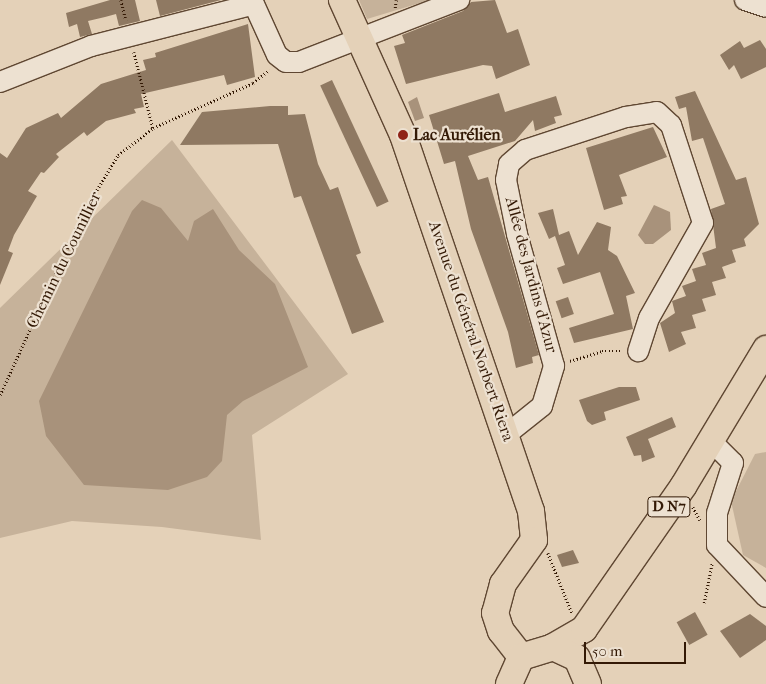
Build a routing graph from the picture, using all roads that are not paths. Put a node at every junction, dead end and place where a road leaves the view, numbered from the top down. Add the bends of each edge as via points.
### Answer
1 (342, 0) edge
2 (459, 0) edge
3 (745, 0) edge
4 (253, 2) edge
5 (766, 7) edge
6 (359, 37) junction
7 (0, 82) edge
8 (766, 349) edge
9 (638, 351) road end
10 (507, 434) junction
11 (711, 441) junction
12 (623, 570) junction
13 (766, 597) edge
14 (553, 646) junction
15 (521, 657) junction
16 (586, 676) edge
17 (509, 684) edge

1 - 6 main road, Avenue du Général Norbert Riera
2 - 6 street
3 - 5 street
4 - 6 street via 277,55 286,62 299,62
4 - 7 street via 38,64
6 - 10 main road, Avenue du Général Norbert Riera via 403,135
8 - 11 main road, D N7
9 - 10 street, Allée des Jardins d'Azur via 648,318 702,223 671,125 657,112 626,117 525,150 509,164 506,180 517,234 554,366 542,406
10 - 15 main road, Avenue du Général Norbert Riera via 531,511 534,540 496,600 500,631
11 - 12 main road, D N7
11 - 13 street via 733,463 704,518 717,545
12 - 14 main road, D N7 via 584,629
12 - 16 main road, D N7
14 - 15 main road
14 - 16 main road via 571,654
15 - 17 main road

